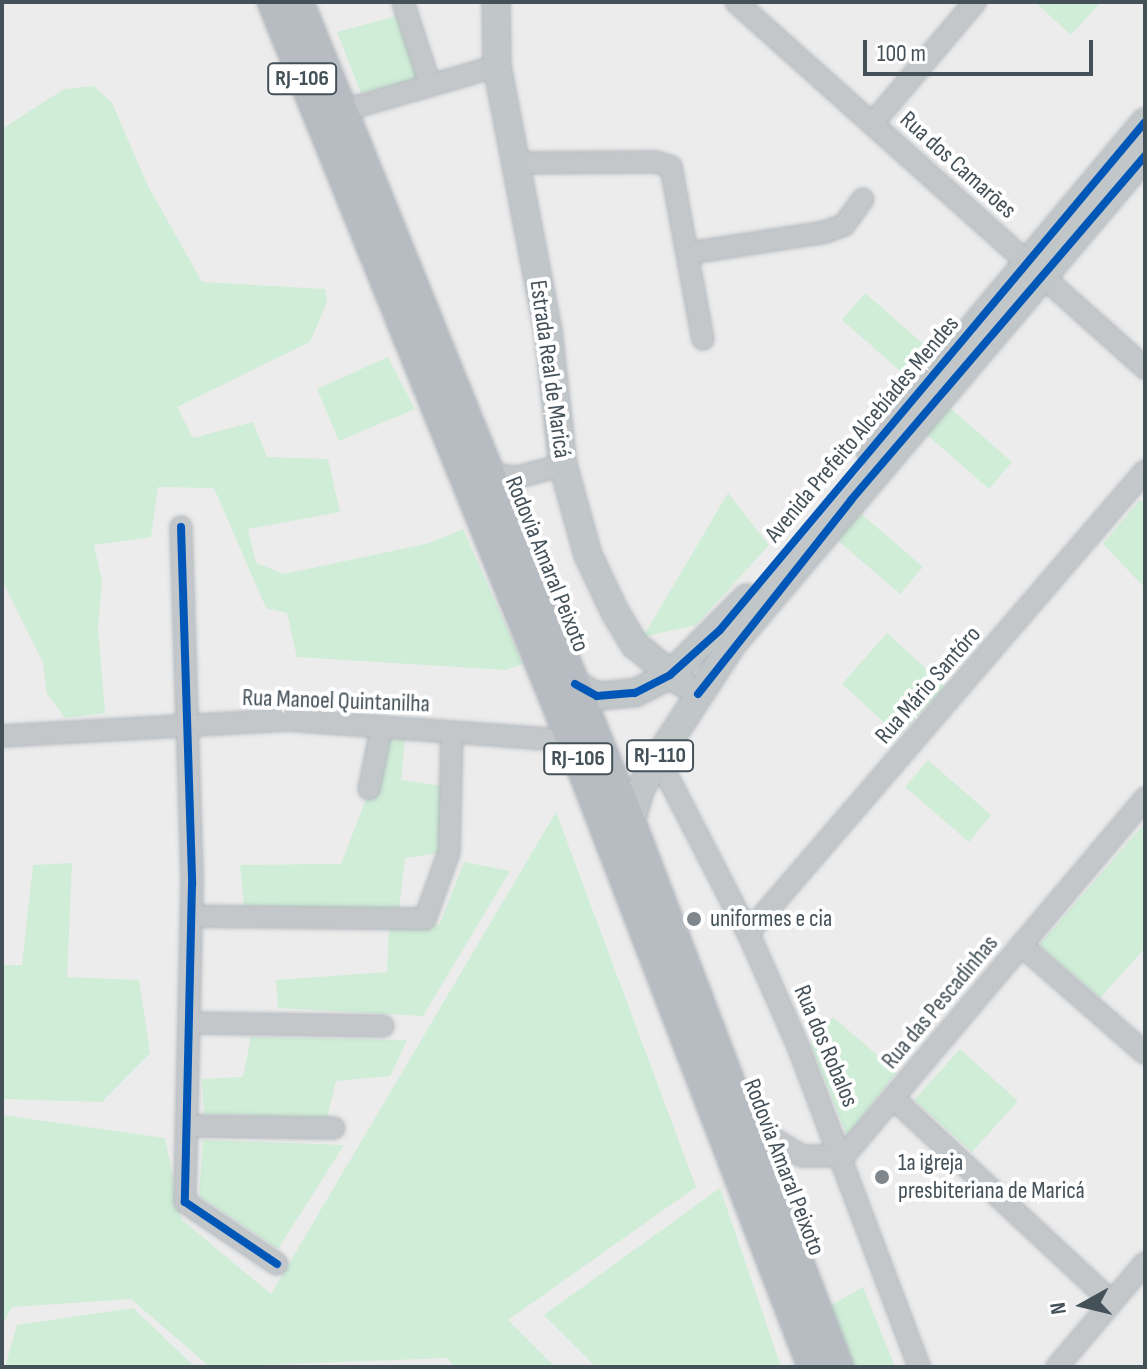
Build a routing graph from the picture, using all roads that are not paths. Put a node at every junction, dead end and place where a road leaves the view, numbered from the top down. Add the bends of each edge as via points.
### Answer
1 (272, 2) edge
2 (299, 2) edge
3 (403, 2) edge
4 (496, 2) edge
5 (736, 2) edge
6 (975, 2) edge
7 (497, 66) junction
8 (430, 85) junction
9 (342, 111) junction
10 (1145, 122) edge
11 (872, 124) junction
12 (1145, 156) edge
13 (518, 163) junction
14 (863, 199) dead end
15 (690, 253) junction
16 (1036, 269) junction
17 (703, 339) dead end
18 (1145, 368) edge
19 (563, 465) junction
20 (1145, 471) edge
21 (493, 485) junction
22 (181, 527) dead end
23 (752, 606) junction
24 (670, 675) junction
25 (575, 684) junction
26 (698, 694) junction
27 (191, 725) junction
28 (382, 726) junction
29 (452, 732) junction
30 (2, 736) edge
31 (571, 741) junction
32 (658, 758) junction
33 (369, 789) dead end
34 (1145, 798) edge
35 (631, 822) junction
36 (192, 916) junction
37 (748, 933) junction
38 (1021, 945) junction
39 (190, 1023) junction
40 (383, 1026) dead end
41 (1145, 1053) edge
42 (893, 1098) junction
43 (745, 1122) junction
44 (187, 1126) junction
45 (334, 1128) dead end
46 (844, 1156) junction
47 (1145, 1263) edge
48 (277, 1264) dead end
49 (1112, 1302) junction
50 (812, 1367) edge
51 (839, 1367) edge
52 (919, 1367) edge
53 (1057, 1367) edge

1 - 31 highway, Rodovia Amaral Peixoto / RJ-106
2 - 9 highway, Rodovia Amaral Peixoto / RJ-106
3 - 8 street
4 - 7 main road, Estrada Real de Maricá
5 - 11 street, Rua dos Camarões
6 - 11 street
7 - 8 street
7 - 13 main road, Estrada Real de Maricá
8 - 9 street
9 - 21 highway, Rodovia Amaral Peixoto / RJ-106
10 - 16 main road, Avenida Prefeito Alcebíades Mendes / RJ-110
11 - 16 street, Rua dos Camarões
12 - 16 main road, Avenida Prefeito Alcebíades Mendes / RJ-110
13 - 15 street via 665,164 677,180
13 - 19 main road, Estrada Real de Maricá via 548,330
14 - 15 street via 844,225 825,232
15 - 17 street
16 - 18 street, Rua dos Camarões
16 - 23 main road, Avenida Prefeito Alcebíades Mendes / RJ-110
19 - 21 street
19 - 24 main road, Estrada Real de Maricá via 588,555 615,612 635,645
20 - 37 street, Rua Mário Santóro
21 - 25 highway, Rodovia Amaral Peixoto / RJ-106
22 - 27 street
23 - 24 main road, Avenida Prefeito Alcebíades Mendes / RJ-110
23 - 26 main road, Avenida Prefeito Alcebíades Mendes / RJ-110
24 - 25 main road, Avenida Prefeito Alcebíades Mendes / RJ-110 via 620,697 597,696
24 - 26 main road, Estrada Real de Maricá
25 - 35 highway, Rodovia Amaral Peixoto / RJ-106
26 - 32 main road, Avenida Prefeito Alcebíades Mendes / RJ-110
27 - 28 street, Rua Manoel Quintanilha via 288,720
27 - 30 street, Rua Manoel Quintanilha
27 - 36 street
28 - 29 street, Rua Manoel Quintanilha
28 - 33 street
29 - 31 street, Rua Manoel Quintanilha
29 - 36 street via 449,852 425,919
31 - 50 highway, Rodovia Amaral Peixoto / RJ-106
32 - 35 main road, Avenida Prefeito Alcebíades Mendes / RJ-110 via 641,788
32 - 37 street, Rua dos Robalos
34 - 38 street, Rua das Pescadinhas
35 - 43 highway, Rodovia Amaral Peixoto / RJ-106
36 - 39 street
37 - 46 street, Rua dos Robalos
38 - 41 street
38 - 42 street, Rua das Pescadinhas
39 - 40 street
39 - 44 street
42 - 46 street, Rua das Pescadinhas
42 - 49 street
43 - 46 street via 802,1156
43 - 51 highway, Rodovia Amaral Peixoto / RJ-106
44 - 45 street
44 - 48 street via 185,1202
46 - 52 street, Rua dos Robalos
47 - 49 street
49 - 53 street

